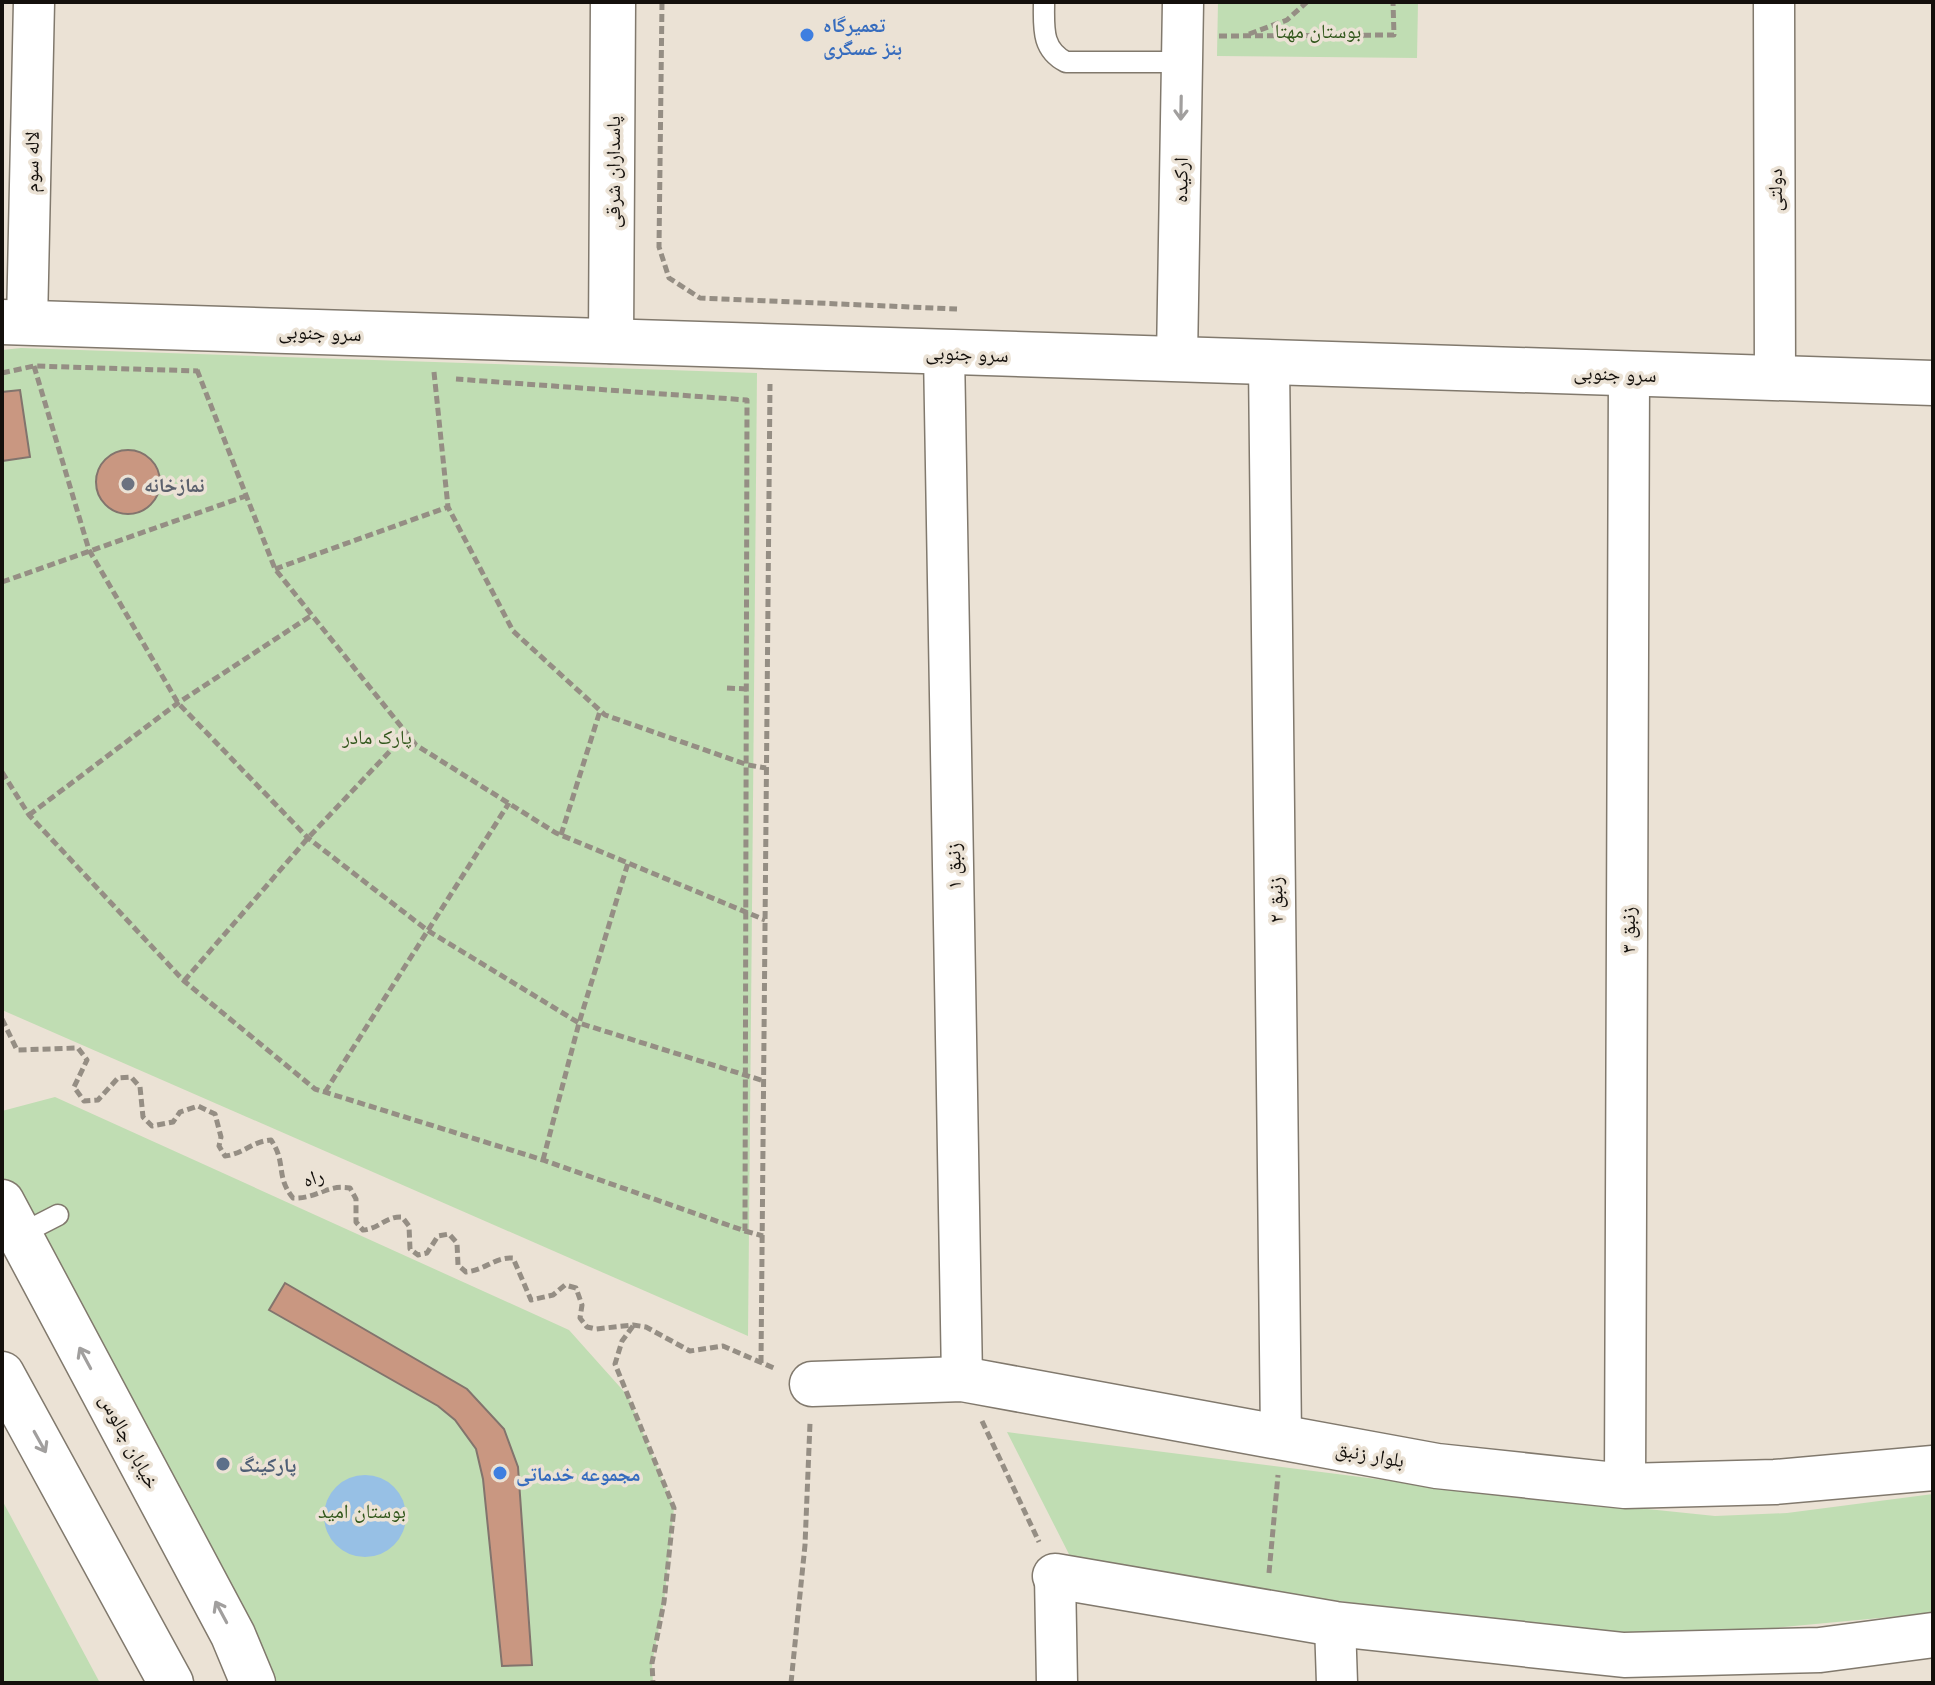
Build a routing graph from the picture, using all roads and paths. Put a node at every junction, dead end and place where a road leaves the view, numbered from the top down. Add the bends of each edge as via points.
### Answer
1 (34, 2) edge
2 (613, 2) edge
3 (1044, 2) edge
4 (1307, 2) edge
5 (1393, 2) edge
6 (1774, 2) edge
7 (1182, 33) edge
8 (1243, 36) junction
9 (14, 322) edge
10 (188, 328) junction
11 (611, 341) junction
12 (770, 346) junction
13 (944, 352) junction
14 (434, 356) junction
15 (1177, 359) junction
16 (1269, 362) junction
17 (34, 366) junction
18 (197, 371) junction
19 (213, 371) dead end
20 (2, 373) edge
21 (1629, 374) junction
22 (1775, 378) junction
23 (1933, 383) edge
24 (247, 496) junction
25 (448, 507) junction
26 (89, 550) junction
27 (275, 569) junction
28 (2, 582) edge
29 (312, 615) junction
30 (727, 688) dead end
31 (748, 689) junction
32 (178, 703) junction
33 (600, 711) junction
34 (407, 733) junction
35 (748, 765) junction
36 (766, 768) junction
37 (2, 772) edge
38 (509, 803) junction
39 (29, 815) junction
40 (561, 835) junction
41 (308, 838) junction
42 (628, 863) junction
43 (747, 914) junction
44 (765, 920) junction
45 (427, 930) junction
46 (184, 981) junction
47 (2, 1019) edge
48 (579, 1023) junction
49 (746, 1074) junction
50 (764, 1081) junction
51 (325, 1092) junction
52 (543, 1160) junction
53 (58, 1215) dead end
54 (11, 1218) edge
55 (745, 1231) junction
56 (763, 1236) junction
57 (633, 1325) junction
58 (2, 1374) edge
59 (962, 1379) junction
60 (812, 1384) joint
61 (1281, 1438) junction
62 (1933, 1468) edge
63 (1625, 1486) junction
64 (1055, 1576) junction
65 (1266, 1612) junction
66 (1335, 1624) junction
67 (1933, 1635) edge
68 (1625, 1669) edge
69 (171, 1683) edge
70 (253, 1683) edge
71 (653, 1683) edge
72 (791, 1683) edge
73 (1057, 1683) edge
74 (1337, 1683) edge

1 - 9 street, لاله سوم
2 - 11 main road, پاسداران شرقی
3 - 7 lane via 1044,35 1055,56 1066,62
4 - 8 path via 1287,20
5 - 8 path via 1394,35
6 - 22 street, دولتی
7 - 8 path
7 -> 15 street, ارکیده
9 - 10 main road, سرو جنوبی
9 - 17 path
10 - 14 main road, سرو جنوبی
10 - 18 path
11 - 12 main road, سرو جنوبی
11 - 14 main road, سرو جنوبی
12 - 13 main road, سرو جنوبی
12 - 36 path
13 - 15 main road, سرو جنوبی
13 - 59 street, زنبق ۱
14 - 25 path
14 - 31 path via 747,400
15 - 16 main road, سرو جنوبی
16 - 21 main road, سرو جنوبی
16 - 61 street, زنبق ۲
17 - 18 path
17 - 20 path
17 - 26 path
18 - 19 path
18 - 24 path
21 - 22 main road, سرو جنوبی
21 - 63 street, زنبق ۳
22 - 23 main road, سرو جنوبی
24 - 26 path
24 - 27 path
25 - 27 path
25 - 33 path via 513,631
26 - 28 path
26 - 32 path
27 - 29 path
29 - 32 path
29 - 34 path
30 - 31 path
31 - 35 path
32 - 39 path
32 - 41 path
33 - 35 path
33 - 40 path
34 - 38 path via 416,745
34 - 41 path
35 - 36 path
35 - 43 path
36 - 44 path
37 - 39 path
38 - 40 path
38 - 45 path
39 - 46 path
40 - 42 path
41 - 45 path
41 - 46 path
42 - 43 path
42 - 48 path
43 - 44 path
43 - 49 path
44 - 50 path
45 - 48 path
45 - 51 path
46 - 51 path
47 - 57 path, راه via 17,1050 78,1048 87,1060 74,1087 84,1101 98,1100 118,1078 131,1077 140,1087 143,1117 152,1126 173,1122 180,1112 198,1106 215,1114 225,1156 271,1140 281,1154 281,1184 293,1198 307,1199 336,1186 350,1188 356,1222 363,1230 402,1217 409,1226 410,1249 418,1255 427,1253 438,1236 449,1234 457,1243 458,1265 466,1272 500,1257 513,1258 531,1300 553,1295 565,1285 576,1288 580,1318 587,1327
48 - 49 path
48 - 52 path
49 - 50 path
49 - 55 path
50 - 56 path
51 - 52 path
52 - 55 path
53 - 54 lane
70 -> 54 main road, خیابان چالوس via 233,1635
55 - 56 path
56 - 57 path, راه via 761,1363 723,1346 690,1351
57 - 71 path via 615,1364 674,1508
58 -> 69 main road
59 - 60 main road, بلوار زنبق
59 - 61 main road, بلوار زنبق
59 - 64 path
60 - 72 path via 805,1545
61 - 63 main road, بلوار زنبق via 1437,1466
61 - 65 path
62 - 63 main road, بلوار زنبق via 1775,1482
64 - 65 main road
64 - 73 street
65 - 66 main road
66 - 68 main road
66 - 74 street
67 - 68 main road

